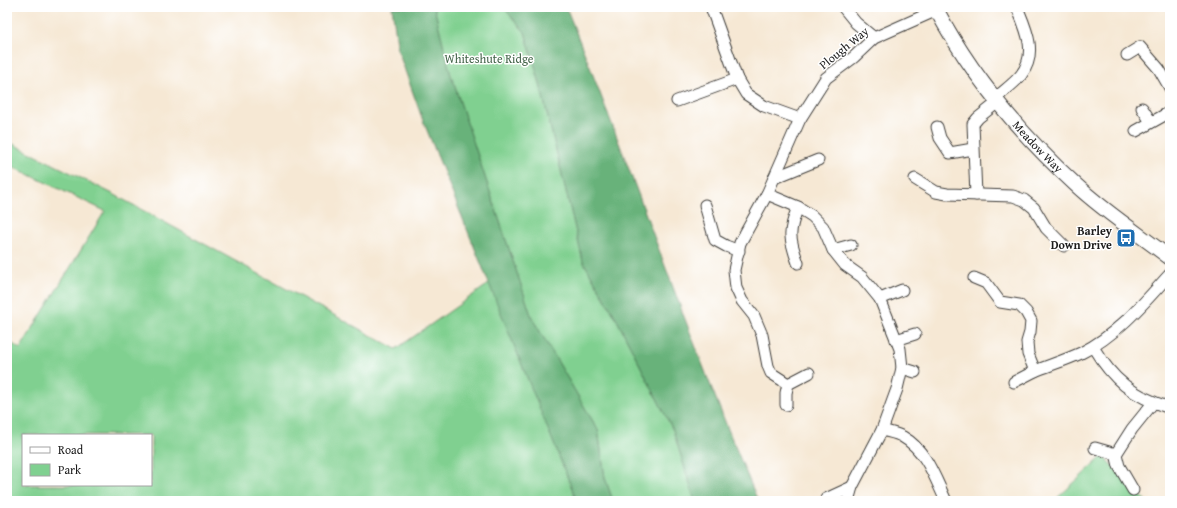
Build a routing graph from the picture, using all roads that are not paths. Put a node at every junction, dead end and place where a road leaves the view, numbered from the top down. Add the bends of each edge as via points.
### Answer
1 (711, 7) edge
2 (843, 7) edge
3 (1017, 7) edge
4 (936, 8) edge
5 (874, 38) junction
6 (1127, 55) dead end
7 (737, 79) junction
8 (1170, 88) edge
9 (996, 100) junction
10 (677, 101) dead end
11 (1142, 108) dead end
12 (1170, 112) edge
13 (800, 118) junction
14 (1151, 122) junction
15 (937, 127) dead end
16 (1136, 131) dead end
17 (973, 149) junction
18 (818, 160) dead end
19 (774, 178) junction
20 (915, 179) dead end
21 (767, 194) junction
22 (976, 195) junction
23 (705, 205) dead end
24 (798, 207) junction
25 (851, 245) dead end
26 (1064, 246) dead end
27 (833, 250) junction
28 (738, 251) junction
29 (1170, 258) edge
30 (798, 263) dead end
31 (1170, 274) edge
32 (974, 278) dead end
33 (902, 290) dead end
34 (880, 299) junction
35 (915, 334) dead end
36 (896, 340) junction
37 (1093, 347) junction
38 (902, 368) junction
39 (1035, 371) junction
40 (915, 372) dead end
41 (809, 373) dead end
42 (1014, 382) dead end
43 (788, 384) junction
44 (1153, 403) junction
45 (786, 405) dead end
46 (1170, 408) edge
47 (882, 430) junction
48 (1095, 448) dead end
49 (1116, 454) junction
50 (852, 487) junction
51 (1133, 490) dead end
52 (826, 499) dead end
53 (848, 501) edge
54 (946, 501) edge

1 - 7 street
2 - 5 street via 856,23
3 - 9 street via 1030,42 1029,57 1021,75
4 - 5 street, Plough Way
4 - 9 street, Meadow Way via 967,61
5 - 13 street, Plough Way via 826,78
6 - 8 street via 1140,47 1159,69
7 - 10 street
7 - 13 street via 746,94 764,106
9 - 17 street via 973,124
9 - 29 street, Meadow Way via 1024,134 1077,186
11 - 14 street
12 - 14 street
13 - 19 street, Plough Way
14 - 16 street
15 - 17 street via 940,138 950,153
17 - 22 street
18 - 19 street
19 - 21 street, Plough Way
20 - 22 street via 936,192
21 - 24 street
21 - 28 street, Plough Way
22 - 26 street via 1013,196 1024,200 1034,208 1046,228
23 - 28 street via 715,240
24 - 27 street via 823,227
24 - 30 street via 791,226 791,242
25 - 27 street
27 - 34 street via 845,265 872,287
28 - 43 street, Plough Way via 734,270 736,288 754,316 762,335 771,373
31 - 37 street via 1141,306
32 - 39 street via 986,283 1000,302 1019,305 1026,312 1031,321 1027,342 1028,354
33 - 34 street
34 - 36 street
35 - 36 street
36 - 38 street via 900,349
37 - 39 street
37 - 44 street via 1102,362 1122,384
38 - 40 street
38 - 47 street
39 - 42 street
41 - 43 street
43 - 45 street
44 - 46 street
44 - 49 street via 1132,428
47 - 50 street
47 - 54 street via 902,436 917,449 931,466
48 - 49 street
49 - 51 street via 1119,466
50 - 52 street
50 - 53 street

